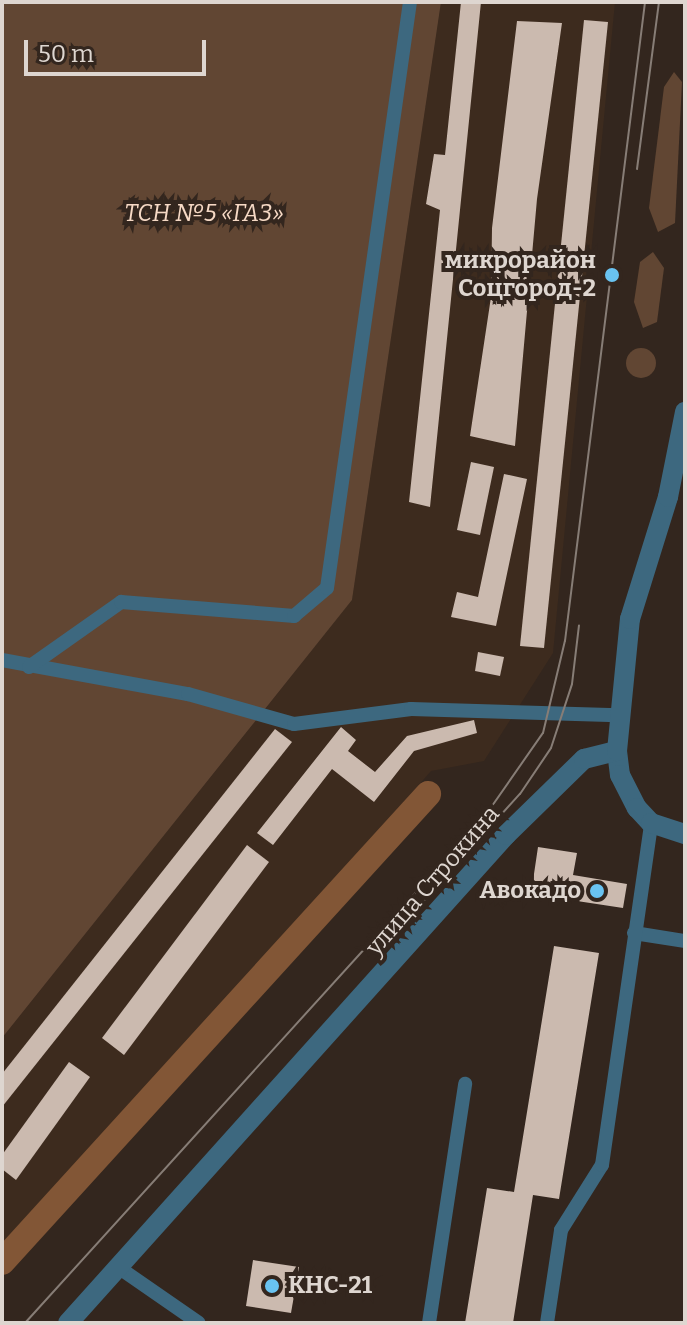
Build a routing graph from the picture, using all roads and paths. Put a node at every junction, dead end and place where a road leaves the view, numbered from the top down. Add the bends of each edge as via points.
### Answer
1 (410, 2) edge
2 (685, 412) edge
3 (2, 660) edge
4 (29, 667) junction
5 (618, 715) junction
6 (617, 751) junction
7 (651, 823) junction
8 (685, 834) edge
9 (634, 933) junction
10 (685, 941) edge
11 (465, 1084) dead end
12 (118, 1267) junction
13 (68, 1323) edge
14 (199, 1323) edge
15 (429, 1323) edge
16 (547, 1323) edge

1 - 4 lane via 327,588 294,616 121,602
2 - 5 street via 668,497 630,619
3 - 4 lane
4 - 5 lane via 188,694 294,724 411,709
5 - 6 street
6 - 7 street via 628,796
6 - 12 street, улица Строкина via 584,759 553,787
7 - 8 street
7 - 9 lane
9 - 10 lane
9 - 16 lane via 602,1165 561,1230
11 - 15 lane
12 - 13 street, улица Строкина
12 - 14 lane

